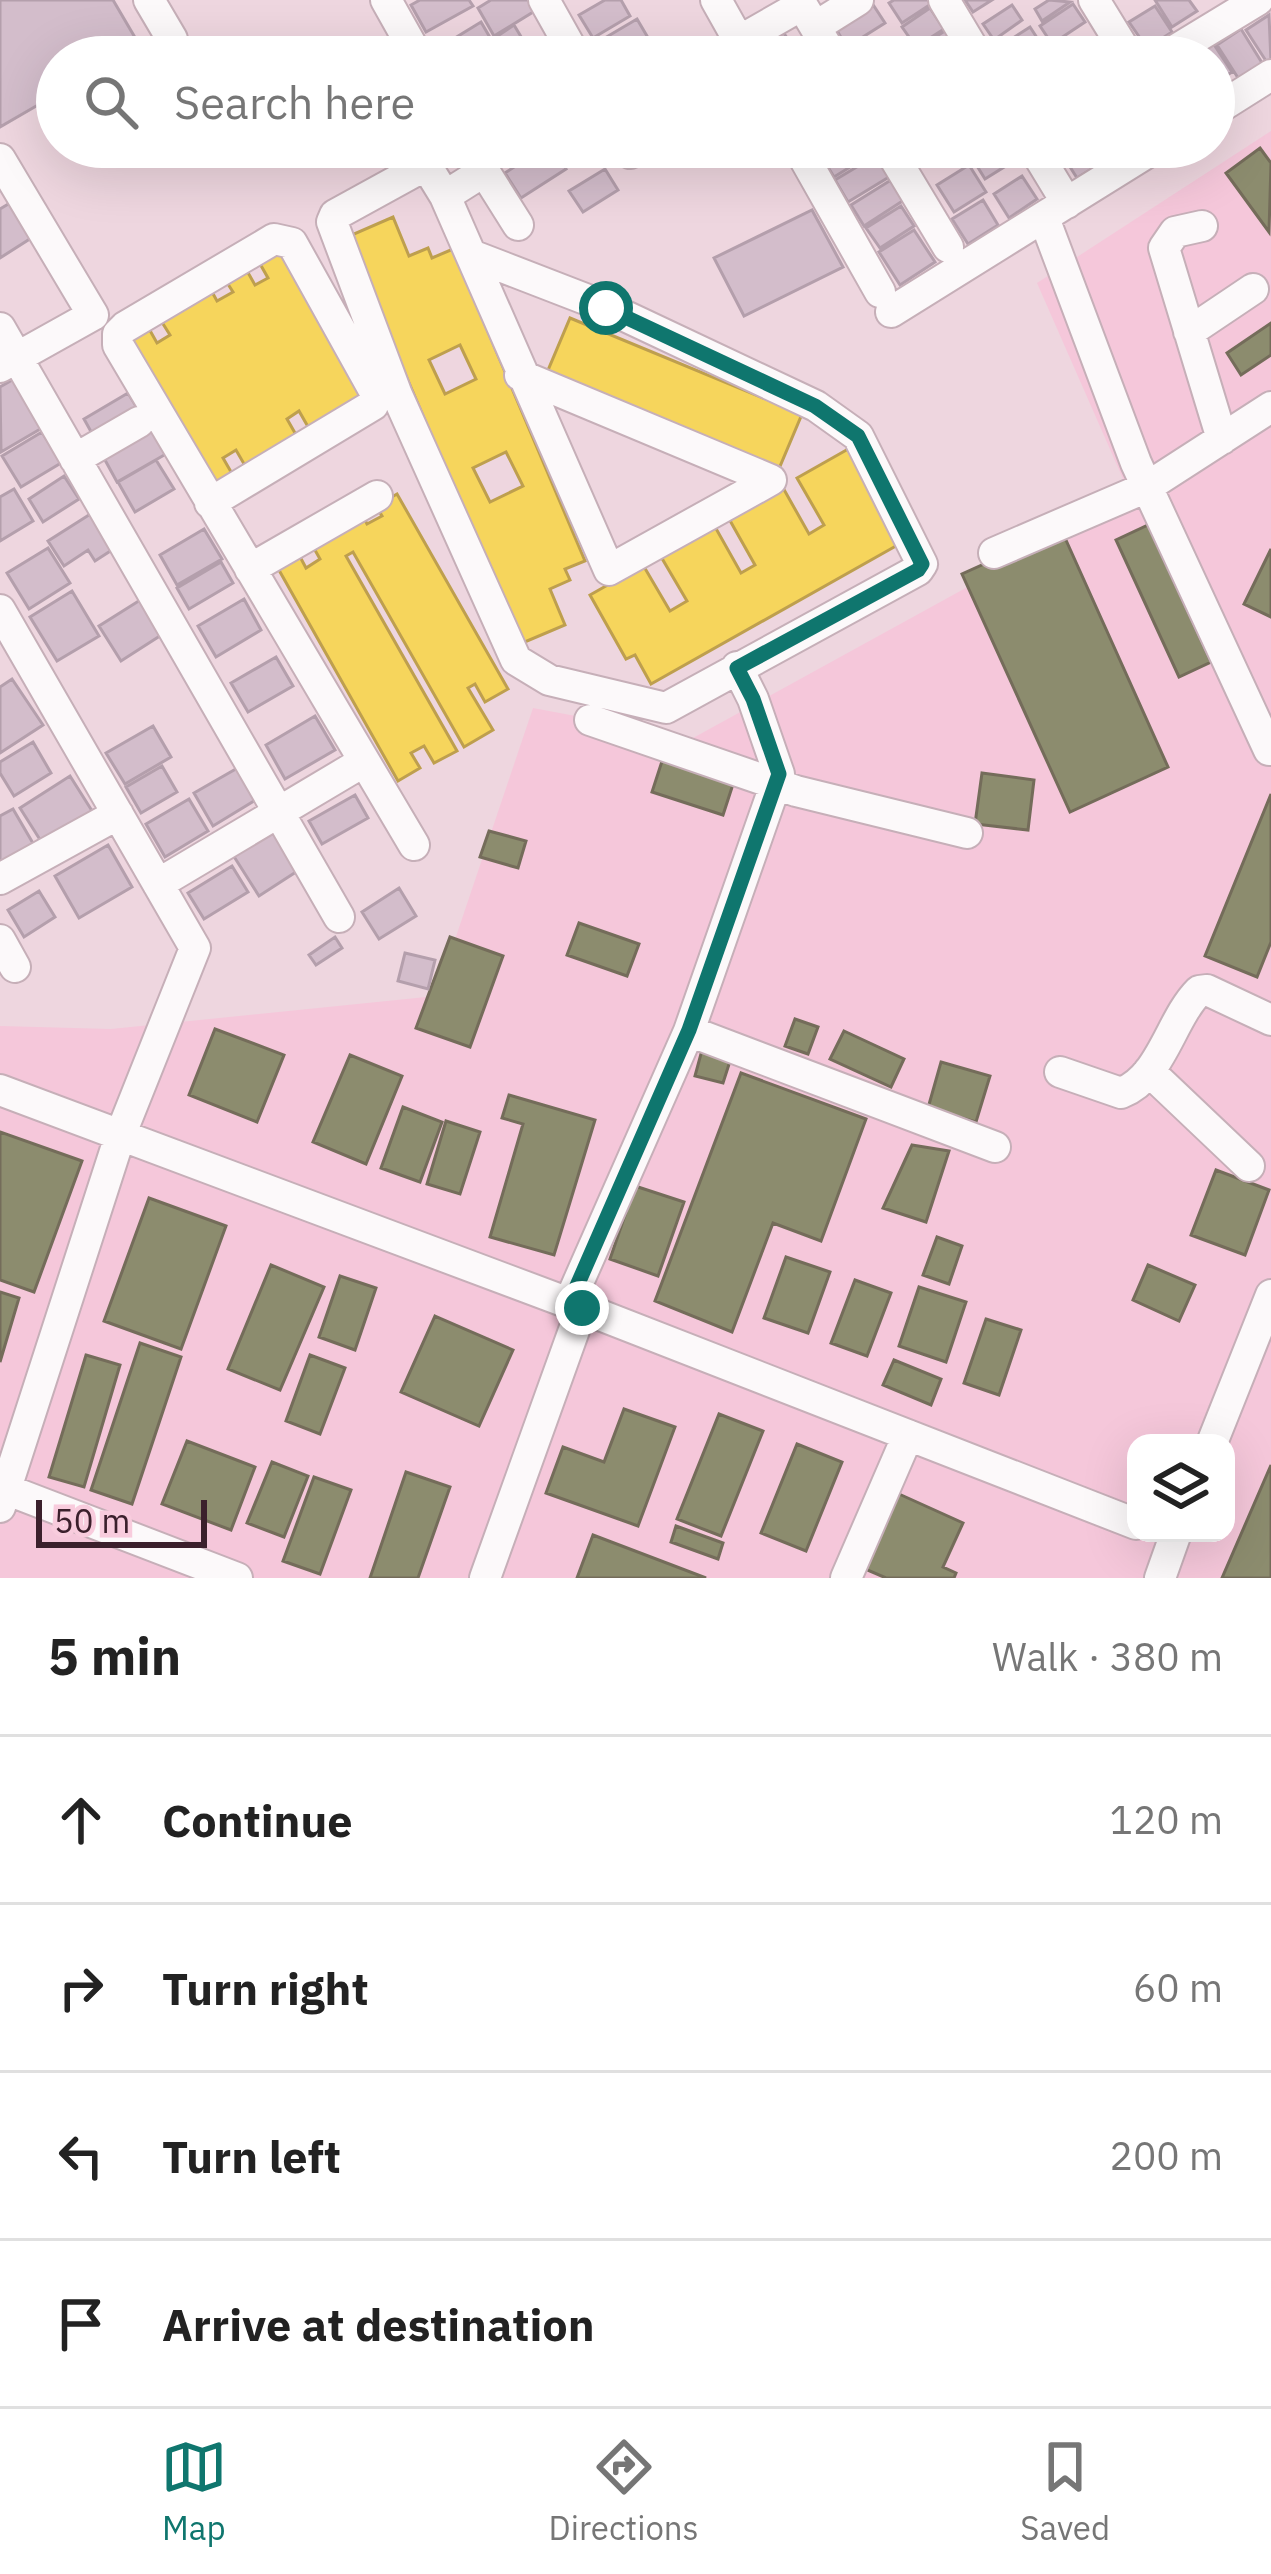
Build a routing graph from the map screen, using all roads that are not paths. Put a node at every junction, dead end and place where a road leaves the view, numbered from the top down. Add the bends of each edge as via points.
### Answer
1 (149, 0) edge
2 (386, 0) edge
3 (544, 0) edge
4 (716, 0) edge
5 (858, 0) edge
6 (944, 0) edge
7 (1094, 0) edge
8 (1250, 2) edge
9 (805, 10) edge
10 (170, 36) edge
11 (406, 36) edge
12 (565, 36) edge
13 (736, 36) edge
14 (764, 36) edge
15 (820, 36) edge
16 (966, 36) edge
17 (1116, 36) edge
18 (1197, 36) edge
19 (1271, 75) edge
20 (1235, 98) edge
21 (0, 159) edge
22 (422, 168) edge
23 (427, 168) edge
24 (469, 168) edge
25 (481, 168) edge
26 (810, 168) edge
27 (901, 168) edge
28 (1040, 168) edge
29 (1122, 168) edge
30 (445, 196) junction
31 (1055, 210) junction
32 (518, 225) dead end
33 (1202, 226) dead end
34 (948, 247) dead end
35 (474, 256) junction
36 (1253, 289) dead end
37 (0, 328) edge
38 (1189, 332) junction
39 (9, 363) edge
40 (520, 375) junction
41 (1271, 407) edge
42 (139, 422) dead end
43 (1222, 439) junction
44 (75, 459) junction
45 (1150, 493) junction
46 (377, 496) dead end
47 (210, 502) junction
48 (994, 553) dead end
49 (250, 569) junction
50 (0, 610) edge
51 (737, 668) junction
52 (590, 720) dead end
53 (1268, 750) edge
54 (363, 762) junction
55 (776, 783) junction
56 (279, 813) junction
57 (118, 814) junction
58 (967, 833) dead end
59 (414, 844) dead end
60 (0, 880) edge
61 (158, 884) junction
62 (339, 917) dead end
63 (1271, 1020) edge
64 (689, 1030) junction
65 (1149, 1071) junction
66 (1060, 1072) dead end
67 (0, 1090) edge
68 (120, 1136) junction
69 (995, 1147) dead end
70 (1249, 1166) dead end
71 (1271, 1294) edge
72 (576, 1306) junction
73 (1216, 1434) edge
74 (908, 1435) junction
75 (2, 1494) edge
76 (1127, 1520) edge
77 (1168, 1542) edge
78 (237, 1578) edge
79 (485, 1578) edge
80 (846, 1578) edge
81 (1160, 1578) edge

1 - 10 street
2 - 11 street
3 - 12 street
4 - 13 street
5 - 9 street
6 - 16 street
7 - 17 street
8 - 18 street
9 - 14 street
9 - 15 street
19 - 20 street
21 - 39 street via 93,315
22 - 51 street via 332,222 507,647 549,680 667,708
23 - 30 street
24 - 30 street
25 - 32 street
26 - 31 street via 885,302
27 - 34 street
28 - 31 street
29 - 31 street
30 - 35 street
31 - 45 street
33 - 38 street via 1175,232 1164,248
35 - 40 street
35 - 51 street via 606,308 815,406 858,436 922,564
36 - 38 street
37 - 39 street
38 - 43 street
39 - 44 street
40 - 40 street via 609,570 771,479 645,427
41 - 43 street
42 - 44 street
43 - 45 street
44 - 56 street
45 - 48 street
45 - 53 street
46 - 49 street
47 - 47 street via 373,405 376,394 282,238 118,334
47 - 49 street
49 - 54 street
50 - 57 street
51 - 55 street
52 - 55 street
54 - 56 street
54 - 59 street
55 - 58 street
55 - 64 street
56 - 61 street
56 - 62 street
57 - 60 street
57 - 61 street
61 - 68 street via 195,948
63 - 65 street via 1199,992
64 - 69 street
64 - 72 street
65 - 66 street via 1121,1093
65 - 70 street
67 - 68 street
68 - 72 street
68 - 75 street
71 - 73 street
72 - 74 street
72 - 79 street
74 - 76 street
74 - 80 street
75 - 78 street
77 - 81 street

